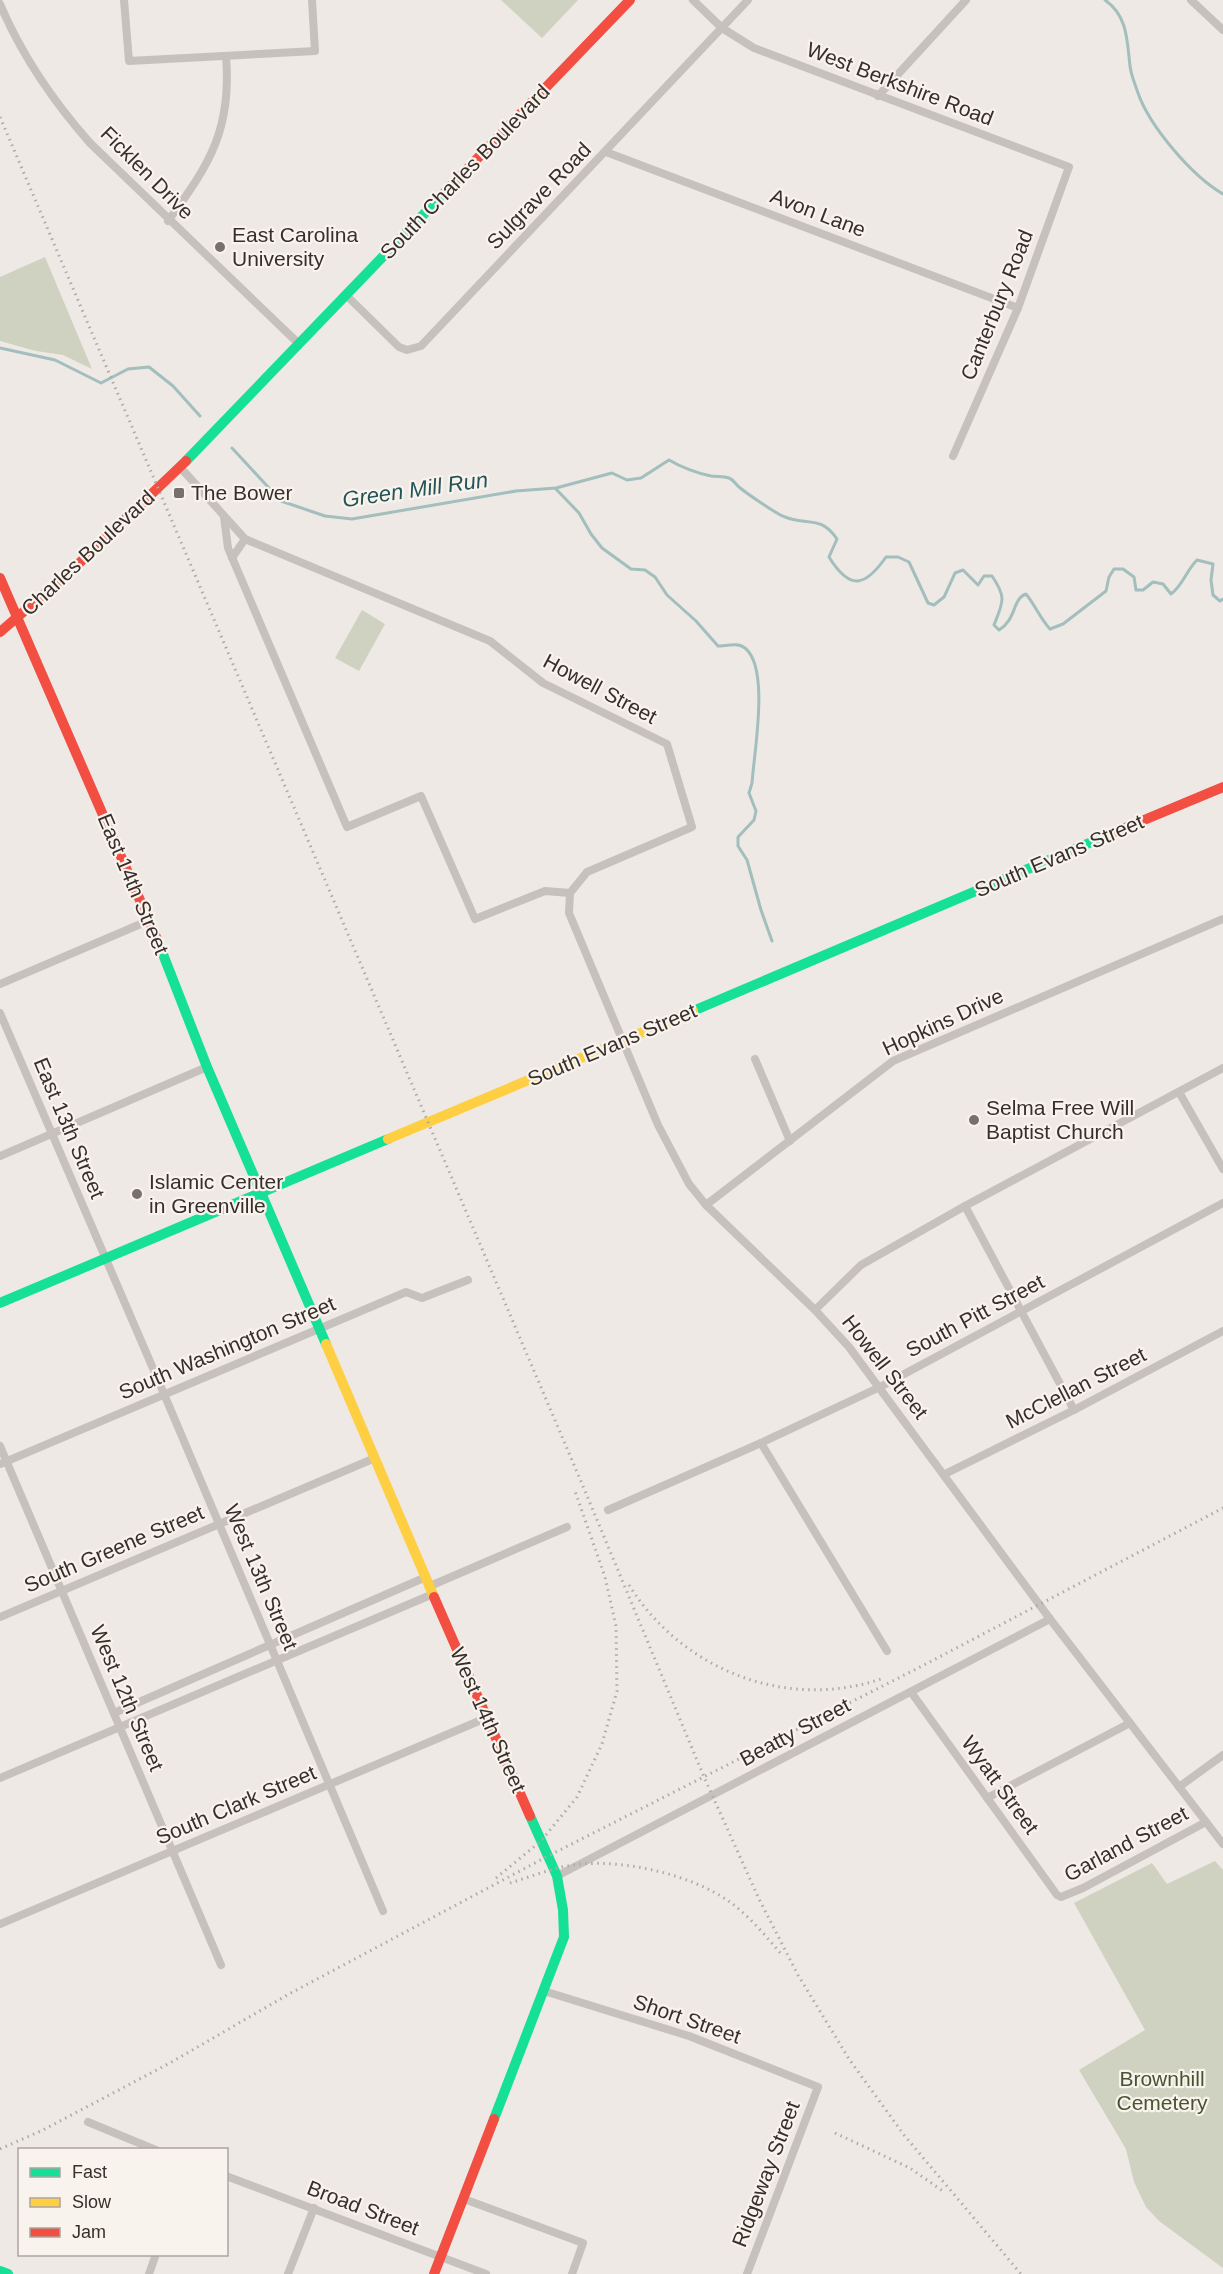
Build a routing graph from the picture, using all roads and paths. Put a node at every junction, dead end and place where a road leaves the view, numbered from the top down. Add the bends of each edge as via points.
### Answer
1 (124, 0) edge
2 (312, 0) edge
3 (630, 0) edge
4 (693, 0) edge
5 (748, 0) edge
6 (966, 0) edge
7 (1191, 0) edge
8 (0, 4) edge
9 (722, 28) junction
10 (1223, 30) edge
11 (226, 56) junction
12 (878, 96) junction
13 (606, 152) junction
14 (1069, 167) joint
15 (168, 220) junction
16 (346, 296) junction
17 (1018, 308) junction
18 (299, 344) junction
19 (953, 456) dead end
20 (180, 467) junction
21 (224, 517) junction
22 (245, 539) junction
23 (232, 558) junction
24 (0, 578) edge
25 (17, 618) junction
26 (0, 632) edge
27 (1223, 787) edge
28 (570, 893) junction
29 (1223, 919) edge
30 (150, 920) junction
31 (0, 984) edge
32 (0, 1013) edge
33 (622, 1041) junction
34 (755, 1059) dead end
35 (207, 1067) junction
36 (1223, 1068) edge
37 (1179, 1092) junction
38 (52, 1134) junction
39 (790, 1141) junction
40 (0, 1156) edge
41 (1223, 1169) edge
42 (262, 1192) junction
43 (1223, 1203) edge
44 (706, 1205) junction
45 (965, 1206) junction
46 (105, 1258) junction
47 (468, 1280) dead end
48 (0, 1303) edge
49 (815, 1310) junction
50 (1021, 1311) junction
51 (320, 1328) junction
52 (1223, 1331) edge
53 (880, 1387) junction
54 (164, 1394) junction
55 (1074, 1410) junction
56 (761, 1443) junction
57 (0, 1446) edge
58 (375, 1458) junction
59 (3, 1462) edge
60 (945, 1474) junction
61 (608, 1510) dead end
62 (219, 1524) junction
63 (567, 1527) dead end
64 (430, 1586) junction
65 (62, 1590) junction
66 (0, 1617) edge
67 (1050, 1619) junction
68 (270, 1645) junction
69 (886, 1651) dead end
70 (277, 1660) junction
71 (912, 1692) junction
72 (114, 1713) junction
73 (486, 1718) junction
74 (1130, 1723) junction
75 (120, 1727) junction
76 (1223, 1755) edge
77 (0, 1778) edge
78 (329, 1785) junction
79 (1179, 1787) junction
80 (987, 1798) junction
81 (1206, 1822) junction
82 (1223, 1844) edge
83 (173, 1851) junction
84 (557, 1876) junction
85 (1061, 1897) joint
86 (383, 1911) dead end
87 (0, 1924) edge
88 (221, 1965) dead end
89 (544, 1991) junction
90 (818, 2087) joint
91 (88, 2122) dead end
92 (151, 2148) edge
93 (228, 2177) edge
94 (464, 2199) junction
95 (314, 2208) junction
96 (155, 2256) edge
97 (441, 2256) junction
98 (0, 2271) edge
99 (8, 2274) edge
100 (149, 2274) edge
101 (288, 2274) edge
102 (434, 2274) edge
103 (486, 2274) edge
104 (572, 2274) edge
105 (747, 2274) edge

1 - 11 street via 129,61
2 - 11 street via 315,51
3 - 16 main road, South Charles Boulevard
4 - 9 street, West Berkshire Road
5 - 9 street, Sulgrave Road
6 - 12 street
7 - 10 street
8 - 15 street, Ficklen Drive via 27,59 61,109 103,158
9 - 12 street, West Berkshire Road via 754,48
9 - 13 street, Sulgrave Road
11 - 15 street via 226,105 219,135 198,178
12 - 14 street, West Berkshire Road
13 - 16 street, Sulgrave Road via 421,346 407,350 399,347
13 - 17 street, Avon Lane
14 - 17 street, Canterbury Road
15 - 18 street, Ficklen Drive
16 - 18 main road, South Charles Boulevard
17 - 19 street, Canterbury Road
18 - 20 main road, Charles Boulevard
20 - 21 street, Howell Street
20 - 25 main road, Charles Boulevard
21 - 22 street, Howell Street
21 - 23 street
22 - 23 street
22 - 28 street, Howell Street via 490,641 543,683 667,744 692,827 586,872
23 - 28 street via 347,827 421,796 475,919 545,891
24 - 25 main road, East 14th Street
25 - 26 main road, Charles Boulevard
25 - 30 main road, East 14th Street
27 - 33 main road, South Evans Street
28 - 33 street, Howell Street via 569,913
29 - 39 street, Hopkins Drive via 893,1061
30 - 31 street
30 - 35 main road, East 14th Street
32 - 38 street, East 13th Street
33 - 42 main road, South Evans Street
33 - 44 street, Howell Street via 674,1159
34 - 39 street
35 - 38 street
35 - 42 main road, East 14th Street
36 - 37 street
37 - 41 street
37 - 45 street
38 - 40 street
38 - 46 street, East 13th Street
39 - 44 street, Hopkins Drive
42 - 46 main road, South Evans Street
42 - 51 main road, West 14th Street
43 - 50 street, South Pitt Street
44 - 49 street, Howell Street
45 - 49 street via 861,1265
45 - 50 street
46 - 48 main road, South Evans Street
46 - 54 street, West 13th Street
47 - 51 street, South Washington Street via 422,1298 406,1292
49 - 53 street, Howell Street
50 - 53 street, South Pitt Street
50 - 55 street
51 - 54 street, South Washington Street
51 - 58 main road, West 14th Street
52 - 55 street, McClellan Street
53 - 56 street, South Pitt Street
53 - 60 street, Howell Street
54 - 59 street, South Washington Street
54 - 62 street, West 13th Street
55 - 60 street, McClellan Street
56 - 61 street, South Pitt Street
56 - 69 street
57 - 59 street, West 12th Street
58 - 62 street, South Greene Street
58 - 64 main road, West 14th Street
59 - 65 street, West 12th Street
60 - 67 street, Howell Street
62 - 65 street, South Greene Street
62 - 68 street, West 13th Street
63 - 64 street
64 - 68 street
64 - 70 street
64 - 73 main road, West 14th Street
65 - 66 street, South Greene Street
65 - 72 street, West 12th Street
67 - 71 street, Beatty Street
67 - 74 street, Howell Street
68 - 70 street, West 13th Street
68 - 72 street
70 - 75 street
70 - 78 street, West 13th Street
71 - 80 street, Wyatt Street
71 - 84 street, Beatty Street
72 - 75 street, West 12th Street
73 - 78 street, South Clark Street
73 - 84 main road, West 14th Street
74 - 79 street, Howell Street
74 - 80 street
75 - 77 street
75 - 83 street, West 12th Street
76 - 79 street, Garland Street
78 - 83 street, South Clark Street
78 - 86 street, West 13th Street
79 - 81 street, Howell Street
80 - 85 street, Wyatt Street
81 - 82 street, Howell Street
81 - 85 street, Garland Street
83 - 87 street, South Clark Street
83 - 88 street, West 12th Street
84 - 89 main road, West 14th Street via 564,1937
89 - 90 street, Short Street via 689,2036
89 - 94 main road, West 14th Street
90 - 105 street, Ridgeway Street
91 - 92 street
93 - 95 street, Broad Street
94 - 97 main road, West 14th Street
94 - 104 street via 584,2243
95 - 97 street, Broad Street
95 - 101 street
96 - 100 street
97 - 102 main road, West 14th Street
97 - 103 street, Broad Street
98 - 99 main road

